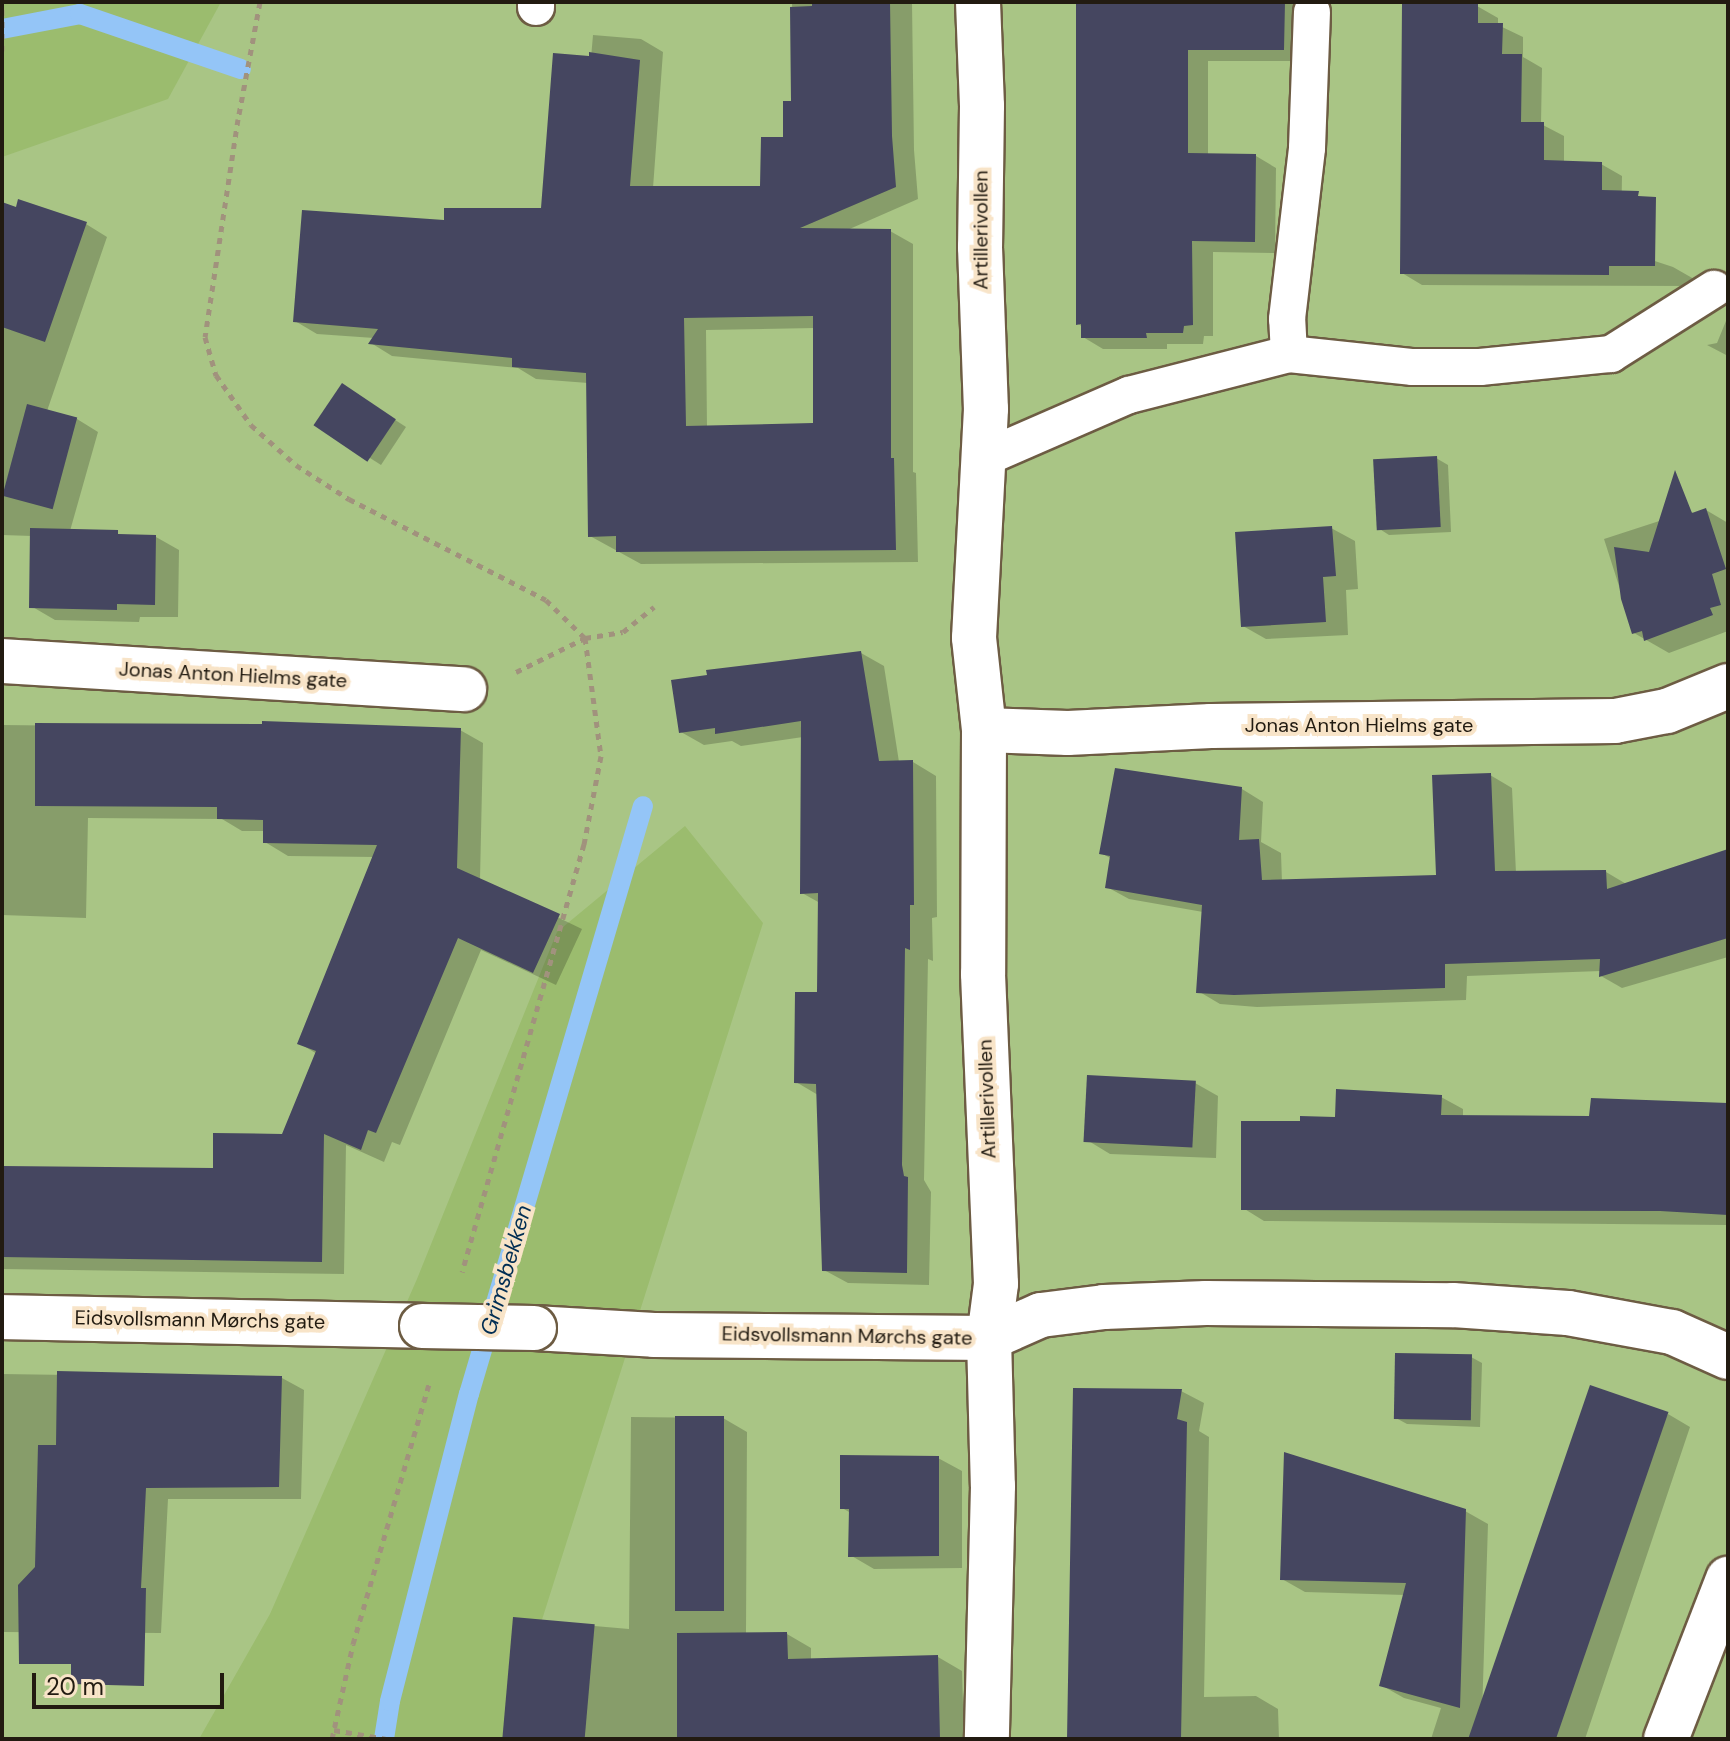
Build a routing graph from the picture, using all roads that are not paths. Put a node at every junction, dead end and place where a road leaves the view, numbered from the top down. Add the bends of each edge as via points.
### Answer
1 (978, 2) edge
2 (1312, 12) dead end
3 (1714, 289) dead end
4 (1289, 354) junction
5 (984, 458) junction
6 (2, 661) edge
7 (1728, 686) edge
8 (464, 689) road end
9 (984, 730) junction
10 (2, 1317) edge
11 (989, 1338) junction
12 (1728, 1357) edge
13 (1728, 1579) edge
14 (987, 1739) edge
15 (1666, 1739) edge

1 - 5 street, Artillerivollen
2 - 4 lane via 1307,148 1287,319
3 - 4 lane via 1611,354 1480,367 1413,367
4 - 5 lane via 1129,395
5 - 9 street, Artillerivollen via 974,638
6 - 8 street, Jonas Anton Hielms gate
7 - 9 street, Jonas Anton Hielms gate via 1667,711 1615,721 1068,733
9 - 11 street, Artillerivollen via 983,974 996,1284
10 - 11 street, Eidsvollsmann Mørchs gate, bridge via 654,1335
11 - 12 street, Eidsvollsmann Mørchs gate via 1041,1315 1104,1307 1453,1305 1568,1313 1672,1332
11 - 14 street, Artillerivollen via 993,1486
13 - 15 street

